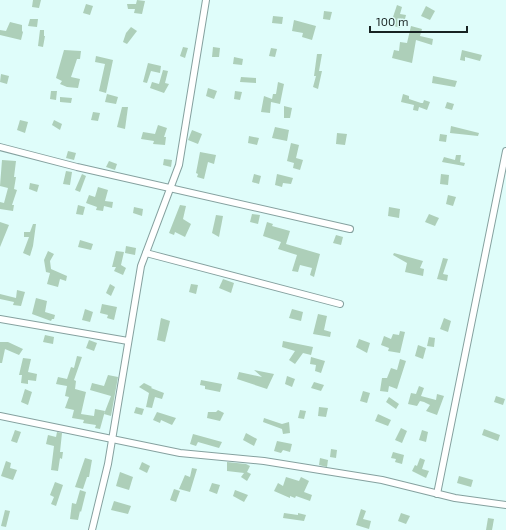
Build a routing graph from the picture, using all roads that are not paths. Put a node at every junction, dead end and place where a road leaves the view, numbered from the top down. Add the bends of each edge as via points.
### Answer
1 (206, 0) edge
2 (0, 147) edge
3 (506, 151) edge
4 (171, 187) junction
5 (350, 229) dead end
6 (146, 253) junction
7 (340, 304) dead end
8 (0, 319) edge
9 (128, 341) junction
10 (0, 416) edge
11 (112, 439) junction
12 (438, 494) junction
13 (506, 506) edge
14 (92, 530) edge

1 - 4 street via 178,165
2 - 4 street
3 - 12 street
4 - 5 street
4 - 6 street
6 - 7 street
6 - 9 street via 141,266
8 - 9 street
9 - 11 street
10 - 11 street
11 - 12 street via 180,452 264,461 382,480
11 - 14 street
12 - 13 street

